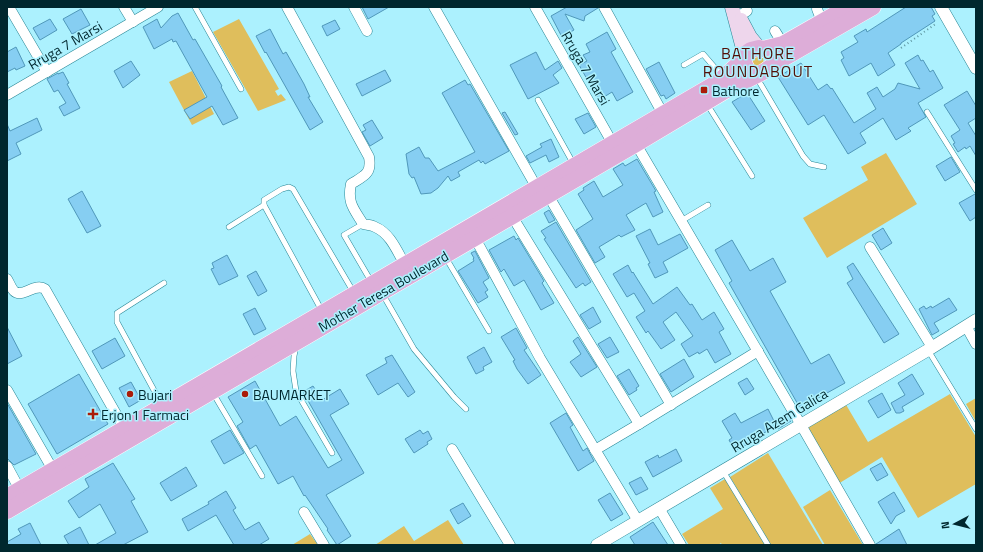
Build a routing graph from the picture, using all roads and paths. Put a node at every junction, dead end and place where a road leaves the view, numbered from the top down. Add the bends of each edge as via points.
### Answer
1 (9, 7) edge
2 (124, 7) edge
3 (158, 7) edge
4 (195, 7) edge
5 (287, 7) edge
6 (354, 7) edge
7 (434, 7) edge
8 (535, 7) edge
9 (604, 7) edge
10 (848, 7) edge
11 (873, 7) edge
12 (940, 7) edge
13 (738, 10) edge
14 (133, 22) junction
15 (936, 23) dead end
16 (367, 31) dead end
17 (900, 48) dead end
18 (753, 53) junction
19 (684, 65) dead end
20 (976, 68) edge
21 (47, 72) junction
22 (761, 73) junction
23 (723, 78) junction
24 (241, 89) dead end
25 (7, 95) edge
26 (538, 100) dead end
27 (707, 103) junction
28 (927, 112) dead end
29 (663, 114) junction
30 (613, 144) junction
31 (636, 144) junction
32 (575, 166) junction
33 (824, 167) dead end
34 (752, 176) dead end
35 (976, 190) edge
36 (542, 192) junction
37 (708, 205) dead end
38 (264, 206) junction
39 (512, 216) junction
40 (681, 221) junction
41 (363, 224) junction
42 (229, 227) dead end
43 (475, 238) junction
44 (870, 247) dead end
45 (444, 255) junction
46 (405, 265) junction
47 (7, 279) edge
48 (164, 283) dead end
49 (377, 288) junction
50 (354, 294) junction
51 (323, 312) junction
52 (971, 323) edge
53 (490, 331) dead end
54 (297, 341) junction
55 (976, 344) edge
56 (930, 348) junction
57 (758, 351) junction
58 (7, 390) edge
59 (212, 391) junction
60 (672, 405) junction
61 (162, 406) junction
62 (466, 408) dead end
63 (639, 424) junction
64 (801, 425) junction
65 (124, 428) junction
66 (976, 429) edge
67 (452, 450) dead end
68 (595, 450) junction
69 (332, 453) dead end
70 (7, 466) edge
71 (53, 470) junction
72 (723, 471) junction
73 (262, 476) dead end
74 (13, 494) edge
75 (659, 508) junction
76 (7, 511) edge
77 (304, 512) dead end
78 (638, 521) junction
79 (324, 545) edge
80 (510, 545) edge
81 (598, 545) edge
82 (681, 545) edge
83 (768, 545) edge
84 (870, 545) edge

1 - 21 street
2 - 14 street
3 - 14 street, Rruga 7 Marsi
4 - 24 lane
5 - 41 street via 369,157 369,171 351,184 349,193 349,201
6 - 16 street
7 - 36 street
8 - 30 street, Rruga 7 Marsi
9 - 29 street
10 - 18 main road, Mother Teresa Boulevard via 819,15
11 - 22 main road, Mother Teresa Boulevard
12 - 20 street
13 - 18 main road via 750,37
14 - 21 street, Rruga 7 Marsi
15 - 17 path
18 - 22 main road via 746,67 752,73
18 - 22 main road via 769,55 770,60
18 - 23 main road, Mother Teresa Boulevard
19 - 23 lane via 703,54
21 - 25 street, Rruga 7 Marsi
22 - 27 main road, Mother Teresa Boulevard
22 - 33 lane via 803,156 810,164
23 - 29 main road, Mother Teresa Boulevard
26 - 32 lane
27 - 31 main road, Mother Teresa Boulevard
27 - 34 lane
28 - 35 lane
29 - 30 main road, Mother Teresa Boulevard
30 - 32 main road, Mother Teresa Boulevard
31 - 36 main road, Mother Teresa Boulevard
31 - 40 street
32 - 36 main road, Mother Teresa Boulevard
36 - 39 main road, Mother Teresa Boulevard
36 - 46 main road, Mother Teresa Boulevard
36 - 60 street
37 - 40 lane
38 - 42 lane
38 - 50 lane via 264,200 282,189 293,189
38 - 51 lane
39 - 43 main road, Mother Teresa Boulevard
39 - 63 street
40 - 57 street
41 - 46 street via 376,227 385,233
41 - 49 lane via 344,235
43 - 45 main road, Mother Teresa Boulevard
43 - 68 street via 540,358
44 - 56 street
45 - 49 main road, Mother Teresa Boulevard
45 - 53 lane
46 - 49 main road, Mother Teresa Boulevard
47 - 65 street via 17,293 38,287 45,288
48 - 61 lane via 116,316
49 - 50 main road, Mother Teresa Boulevard
49 - 54 main road, Mother Teresa Boulevard
49 - 62 lane via 414,349
50 - 51 main road, Mother Teresa Boulevard
51 - 61 main road, Mother Teresa Boulevard
52 - 55 street
52 - 56 street, Rruga Azem Galica
54 - 59 main road, Mother Teresa Boulevard
54 - 69 lane via 293,370 296,391
56 - 64 street, Rruga Azem Galica
56 - 66 lane
57 - 60 street
57 - 64 street
58 - 71 street
59 - 73 lane
59 - 76 main road, Mother Teresa Boulevard
60 - 63 street
61 - 65 main road, Mother Teresa Boulevard
63 - 68 street
64 - 72 street, Rruga Azem Galica
64 - 84 street
65 - 71 main road, Mother Teresa Boulevard
67 - 80 street
68 - 78 street
70 - 74 street
71 - 74 main road, Mother Teresa Boulevard
72 - 75 street, Rruga Azem Galica
72 - 83 lane
75 - 78 street, Rruga Azem Galica
75 - 82 street
77 - 79 street
78 - 81 street, Rruga Azem Galica

